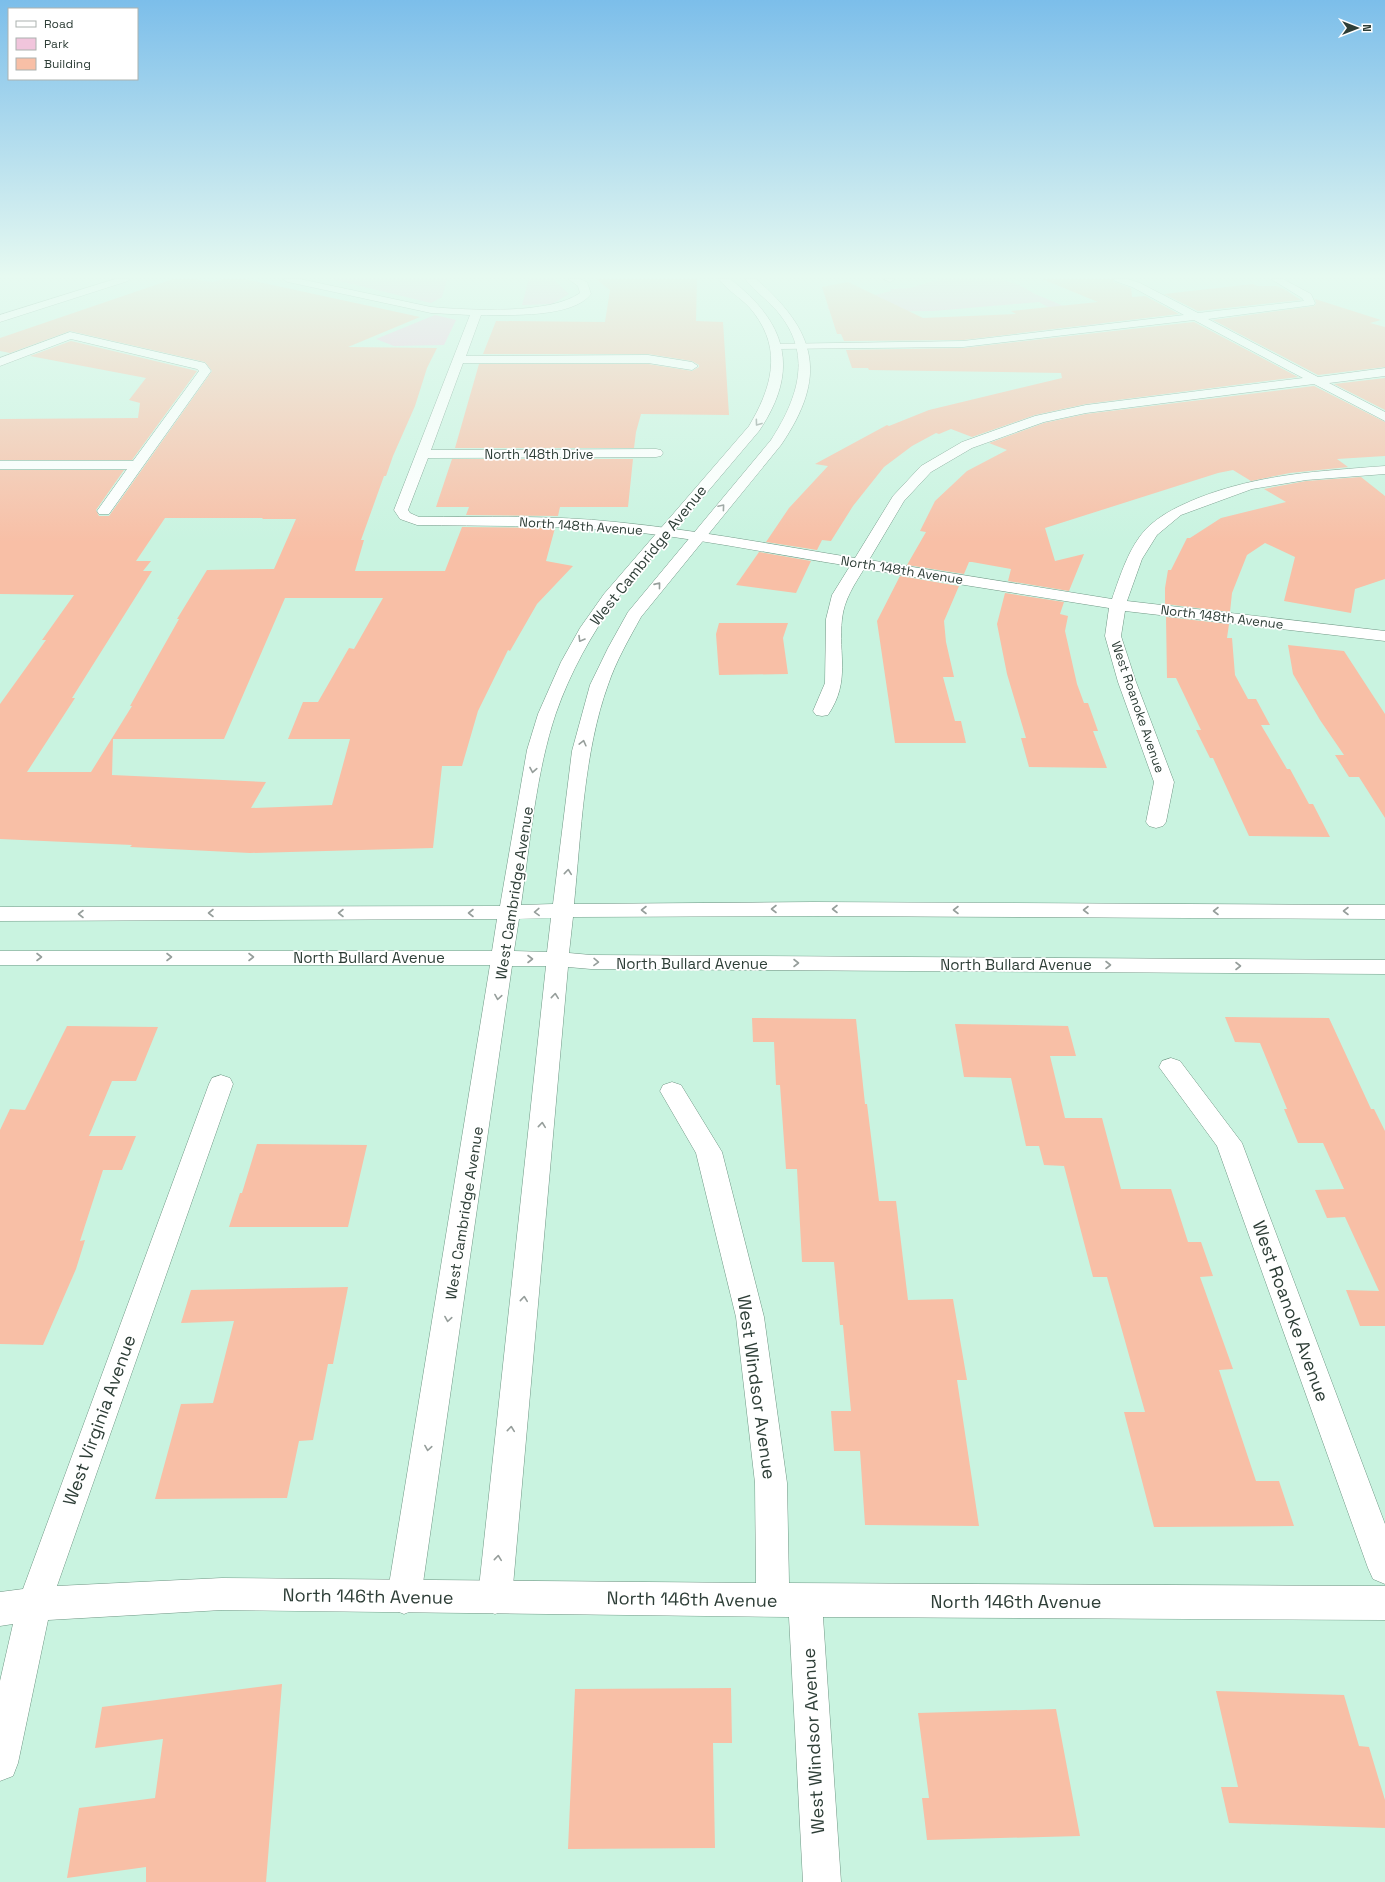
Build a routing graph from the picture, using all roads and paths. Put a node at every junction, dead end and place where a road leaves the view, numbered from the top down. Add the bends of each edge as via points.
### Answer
1 (202, 367) edge
2 (456, 367) edge
3 (777, 367) edge
4 (805, 367) edge
5 (1290, 367) edge
6 (1385, 372) edge
7 (1315, 380) junction
8 (1385, 417) edge
9 (656, 453) dead end
10 (422, 454) junction
11 (0, 465) edge
12 (138, 465) junction
13 (1385, 470) edge
14 (104, 511) dead end
15 (666, 532) junction
16 (697, 537) junction
17 (858, 563) junction
18 (1118, 605) junction
19 (1385, 636) edge
20 (822, 711) dead end
21 (1156, 822) dead end
22 (564, 911) junction
23 (510, 912) junction
24 (1385, 912) edge
25 (0, 914) edge
26 (0, 958) edge
27 (503, 959) junction
28 (557, 959) junction
29 (1385, 966) edge
30 (1171, 1067) dead end
31 (221, 1084) dead end
32 (672, 1091) dead end
33 (1385, 1568) edge
34 (404, 1597) junction
35 (495, 1597) junction
36 (789, 1600) junction
37 (1385, 1603) edge
38 (34, 1604) junction
39 (0, 1609) edge
40 (0, 1763) edge
41 (822, 1882) edge

1 - 12 street via 205,371
2 - 10 street
3 -> 15 street, West Cambridge Avenue via 772,399 762,416
16 -> 4 street, West Cambridge Avenue via 789,423 798,405
5 - 7 street
6 - 7 street
7 - 8 street
7 - 17 street via 1086,409 1040,419 967,445 926,469 898,499
9 - 10 street, North 148th Drive
10 - 15 street, North 148th Avenue via 401,510 405,516 417,520 557,522
11 - 12 street
12 - 14 street
13 - 18 street, West Roanoke Avenue via 1306,476 1250,486 1176,512 1151,532 1134,559
15 - 16 street, North 148th Avenue
15 -> 23 street, West Cambridge Avenue via 595,618 579,642 559,684 541,732 534,764
16 - 17 street, North 148th Avenue
22 -> 16 street, West Cambridge Avenue via 581,751 599,686 634,615
17 - 18 street, North 148th Avenue
17 - 20 street via 840,595 834,619 834,683
18 - 19 street, North 148th Avenue
18 - 21 street, West Roanoke Avenue via 1113,636 1164,782
22 -> 23 street
24 -> 22 street via 828,909
22 - 28 street, West Cambridge Avenue
23 -> 25 street
23 - 27 street, West Cambridge Avenue
26 -> 27 street, North Bullard Avenue
27 -> 28 street, North Bullard Avenue
27 -> 34 street, West Cambridge Avenue
28 -> 29 street, North Bullard Avenue via 591,962
35 -> 28 street, West Cambridge Avenue
30 - 33 street, West Roanoke Avenue via 1229,1143
31 - 38 street, West Virginia Avenue
32 - 36 street, West Windsor Avenue via 709,1152 750,1317
34 - 35 street, North 146th Avenue
34 - 38 street, North 146th Avenue via 222,1594
35 - 36 street, North 146th Avenue
36 - 37 street, North 146th Avenue
36 - 41 street, West Windsor Avenue
38 - 39 street, North 146th Avenue
38 - 40 street, West Virginia Avenue

